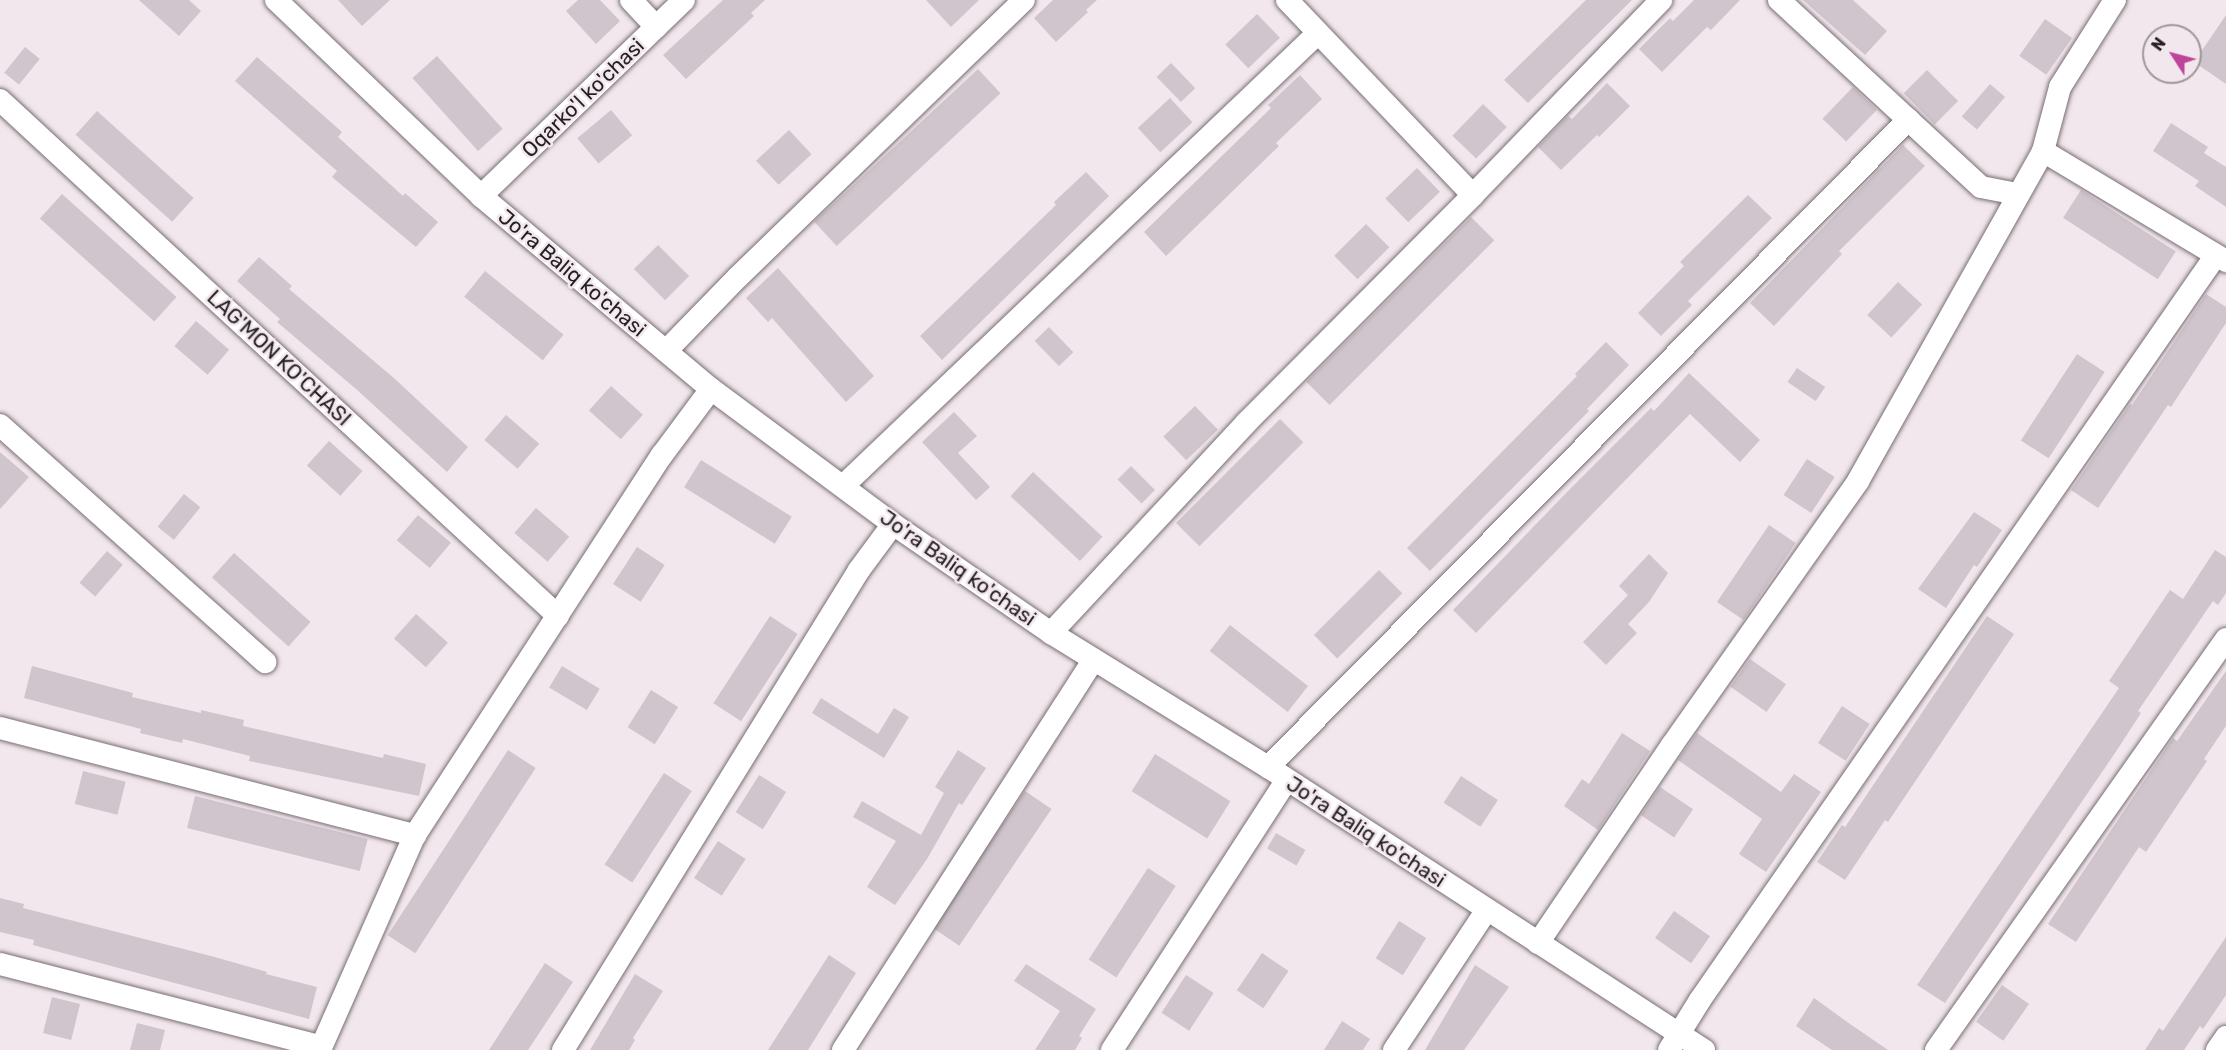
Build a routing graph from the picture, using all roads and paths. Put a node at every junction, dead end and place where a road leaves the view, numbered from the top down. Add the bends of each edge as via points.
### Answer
1 (276, 0) edge
2 (631, 0) edge
3 (684, 0) edge
4 (1024, 0) edge
5 (1660, 0) edge
6 (1779, 0) edge
7 (2115, 0) edge
8 (1294, 2) edge
9 (656, 27) junction
10 (1318, 33) junction
11 (0, 100) edge
12 (1909, 119) junction
13 (2043, 152) junction
14 (2018, 194) junction
15 (1473, 195) junction
16 (481, 196) junction
17 (2221, 258) edge
18 (666, 351) junction
19 (711, 389) junction
20 (0, 425) edge
21 (843, 486) junction
22 (893, 524) junction
23 (558, 616) junction
24 (1052, 633) junction
25 (2226, 639) edge
26 (1093, 660) junction
27 (265, 662) dead end
28 (0, 728) edge
29 (1268, 767) junction
30 (1287, 780) junction
31 (415, 835) junction
32 (1486, 911) junction
33 (1538, 942) junction
34 (0, 964) edge
35 (2226, 1037) edge
36 (1674, 1042) edge
37 (320, 1048) edge
38 (563, 1050) edge
39 (843, 1050) edge
40 (1112, 1050) edge
41 (1394, 1050) edge
42 (1704, 1050) edge
43 (1936, 1050) edge
44 (2217, 1050) edge

1 - 16 street, Jo'ra Baliq ko'chasi
2 - 9 street
3 - 9 street, Oqarko'l ko'chasi
4 - 18 street
5 - 15 street
6 - 12 street
7 - 13 street via 2060,87
8 - 10 street
9 - 16 street, Oqarko'l ko'chasi
10 - 15 street
10 - 21 street
11 - 23 street, LAG'MON KO'CHASI
12 - 14 street via 1981,187
12 - 29 street
13 - 14 street
13 - 17 street
14 - 33 street via 1858,481
15 - 24 street via 1246,423
16 - 18 street, Jo'ra Baliq ko'chasi
17 - 36 street
18 - 19 street, Jo'ra Baliq ko'chasi
19 - 21 street, Jo'ra Baliq ko'chasi
19 - 23 street via 662,455
20 - 27 street
21 - 22 street, Jo'ra Baliq ko'chasi
22 - 24 street, Jo'ra Baliq ko'chasi
22 - 38 street via 859,570
23 - 31 street
24 - 26 street, Jo'ra Baliq ko'chasi
25 - 43 street
26 - 29 street, Jo'ra Baliq ko'chasi
26 - 39 street
28 - 31 street
29 - 30 street, Jo'ra Baliq ko'chasi
30 - 32 street, Jo'ra Baliq ko'chasi
30 - 40 street
31 - 37 street
32 - 33 street, Jo'ra Baliq ko'chasi
32 - 41 street
33 - 36 street, Jo'ra Baliq ko'chasi
34 - 37 street
35 - 44 street
36 - 42 street, Jo'ra Baliq ko'chasi

